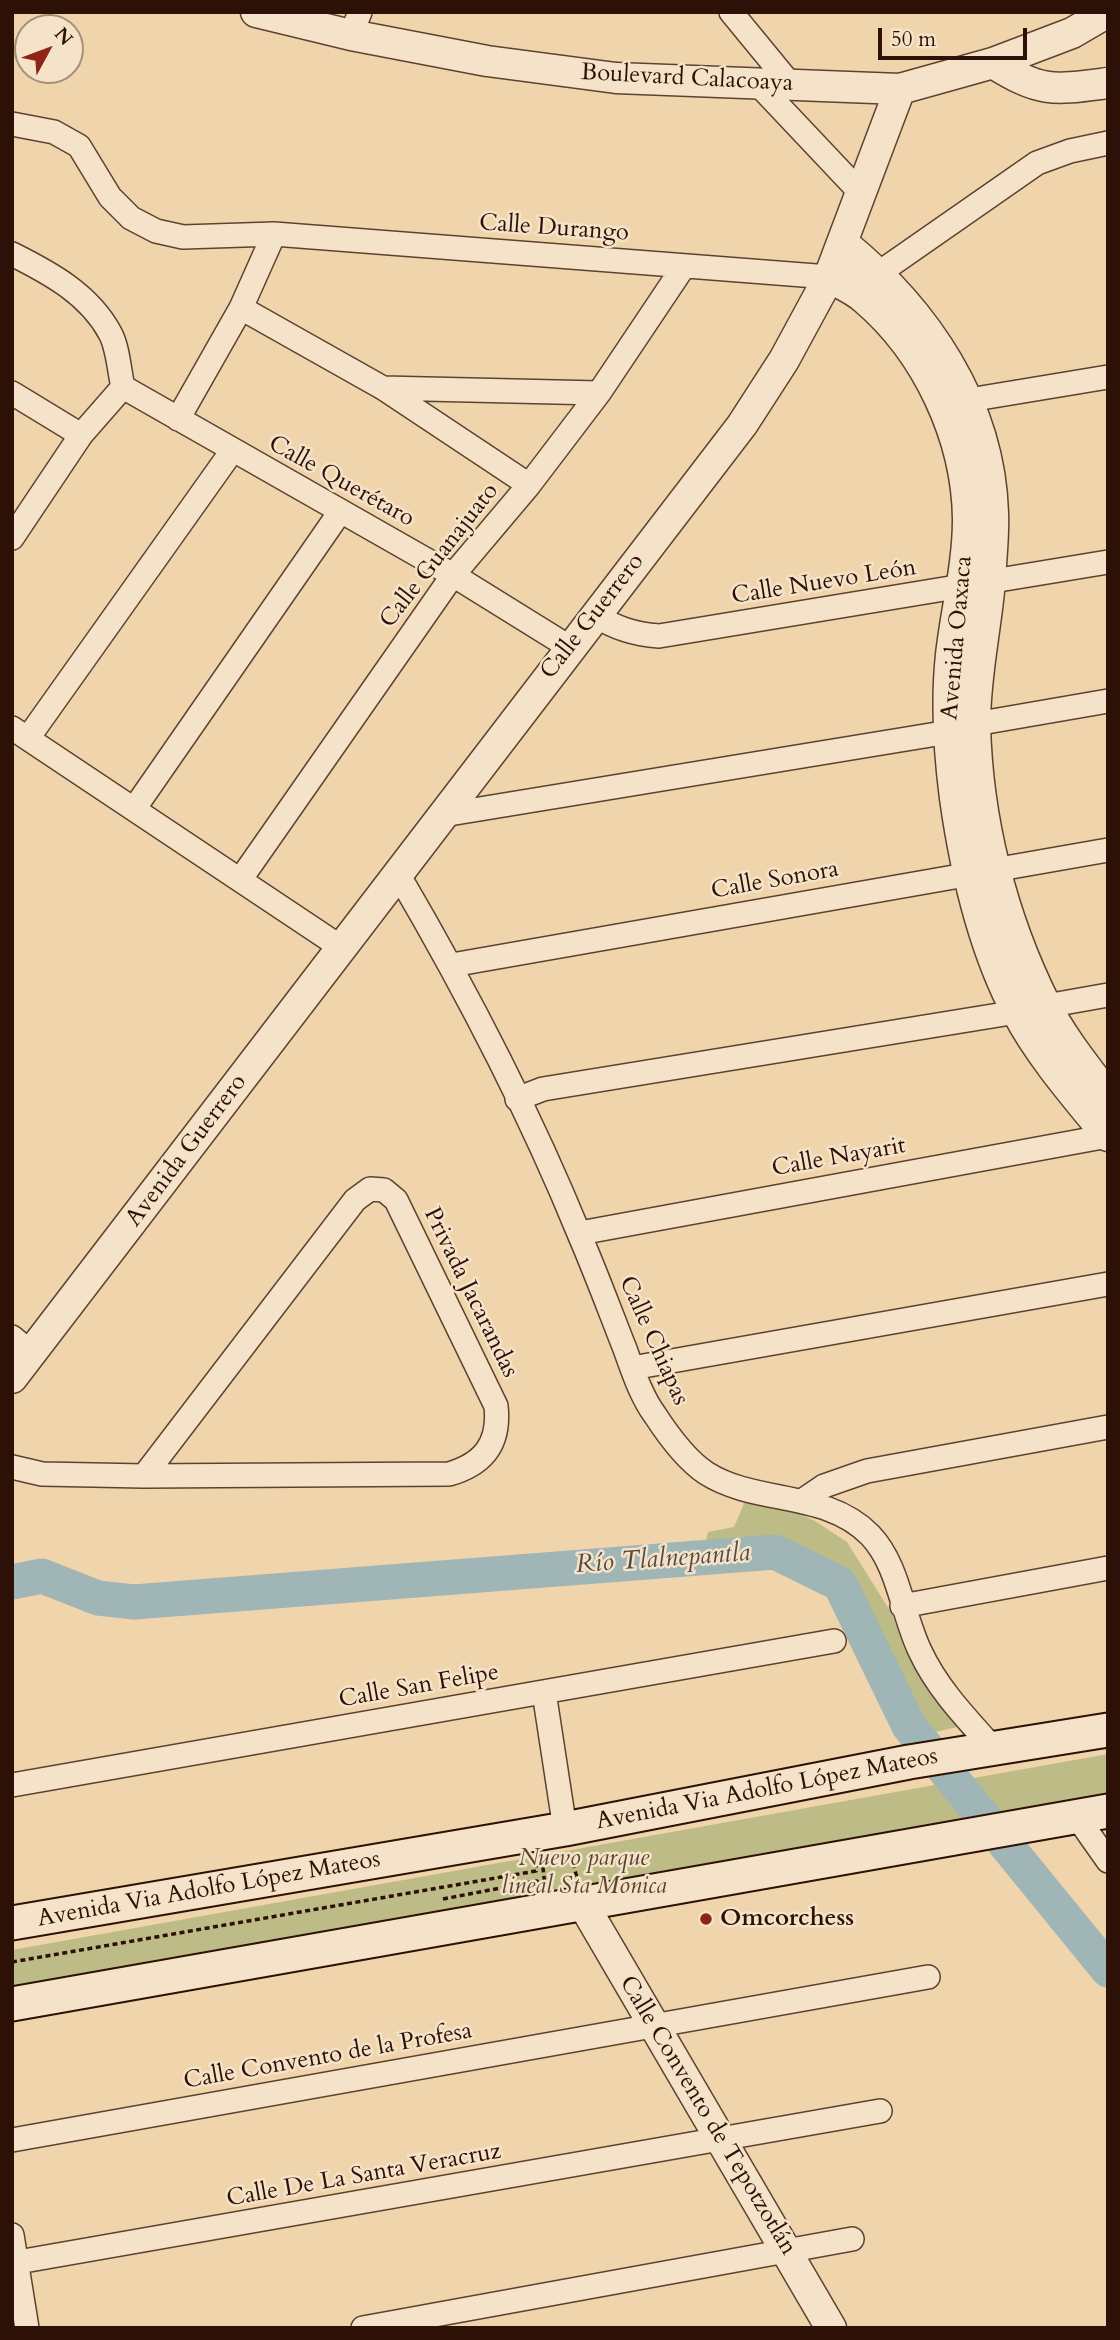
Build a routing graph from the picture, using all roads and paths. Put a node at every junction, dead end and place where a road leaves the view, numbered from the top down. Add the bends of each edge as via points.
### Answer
1 (256, 12) edge
2 (731, 12) edge
3 (1108, 12) edge
4 (355, 24) edge
5 (993, 63) junction
6 (1108, 83) edge
7 (758, 84) junction
8 (791, 85) junction
9 (900, 89) junction
10 (12, 124) edge
11 (1108, 143) edge
12 (860, 192) junction
13 (274, 234) junction
14 (844, 244) junction
15 (12, 254) edge
16 (684, 266) junction
17 (879, 273) junction
18 (829, 276) junction
19 (241, 308) junction
20 (1108, 377) edge
21 (123, 387) junction
22 (383, 387) junction
23 (12, 393) edge
24 (599, 393) junction
25 (969, 400) junction
26 (178, 419) junction
27 (80, 435) junction
28 (232, 451) junction
29 (529, 485) junction
30 (340, 512) junction
31 (12, 538) edge
32 (1108, 562) edge
33 (453, 575) junction
34 (976, 586) junction
35 (594, 615) junction
36 (569, 647) junction
37 (1108, 701) edge
38 (962, 728) junction
39 (20, 733) edge
40 (134, 809) junction
41 (443, 815) junction
42 (1108, 850) edge
43 (982, 872) junction
44 (398, 874) junction
45 (240, 880) junction
46 (342, 948) junction
47 (452, 965) junction
48 (1108, 995) edge
49 (1046, 1006) junction
50 (1017, 1012) junction
51 (1108, 1096) edge
52 (517, 1099) junction
53 (1108, 1136) edge
54 (580, 1233) junction
55 (1108, 1284) edge
56 (19, 1356) edge
57 (632, 1368) junction
58 (1108, 1427) edge
59 (12, 1467) edge
60 (144, 1476) junction
61 (802, 1501) junction
62 (1108, 1568) edge
63 (902, 1606) junction
64 (834, 1641) dead end
65 (544, 1692) junction
66 (1108, 1730) edge
67 (993, 1748) junction
68 (12, 1785) edge
69 (1092, 1814) edge
70 (565, 1829) junction
71 (1108, 1861) edge
72 (546, 1892) dead end
73 (583, 1904) junction
74 (12, 1923) edge
75 (12, 1962) edge
76 (928, 1977) dead end
77 (12, 2004) edge
78 (653, 2026) junction
79 (880, 2111) dead end
80 (12, 2140) edge
81 (720, 2141) junction
82 (12, 2235) edge
83 (852, 2239) dead end
84 (788, 2252) junction
85 (18, 2262) junction
86 (27, 2328) edge
87 (363, 2328) edge
88 (831, 2328) edge

1 - 4 street, Boulevard Calacoaya
2 - 8 street
3 - 5 street, Boulevard Calacoaya via 1072,33
4 - 7 street, Boulevard Calacoaya via 487,61 617,78
5 - 6 street via 1024,83 1051,90
5 - 9 street, Boulevard Calacoaya
7 - 8 street, Boulevard Calacoaya
7 - 12 street
8 - 9 street, Boulevard Calacoaya
9 - 12 street, Calle Guerrero
10 - 13 street, Calle Durango via 54,132 79,146 110,197 131,218 156,231 183,237
11 - 17 street via 1037,163
12 - 14 street, Calle Guerrero
13 - 16 street, Calle Durango
13 - 19 street
14 - 17 street, Avenida Oaxaca
14 - 18 street, Calle Guerrero
15 - 21 street via 47,271 88,302 112,335
16 - 18 street, Calle Durango
16 - 24 street, Calle Guanajuato
17 - 18 street
17 - 25 street, Avenida Oaxaca via 943,353
18 - 34 street, Avenida Oaxaca via 863,297 895,327 944,407 961,462
18 - 35 street, Calle Guerrero via 742,425
19 - 22 street
19 - 26 street
20 - 25 street
21 - 26 street, Calle Querétaro
21 - 27 street
22 - 24 street
22 - 29 street
23 - 27 street
24 - 29 street, Calle Guanajuato
25 - 34 street, Avenida Oaxaca via 985,453 993,512
26 - 28 street, Calle Querétaro
27 - 31 street
28 - 30 street, Calle Querétaro
28 - 39 street
29 - 33 street, Calle Guanajuato
30 - 33 street, Calle Querétaro
30 - 40 street
32 - 34 street, Calle Nuevo León
33 - 36 street, Calle Querétaro
33 - 45 street, Calle Guanajuato
34 - 35 street, Calle Nuevo León via 659,636 616,629
34 - 38 street, Avenida Oaxaca via 951,656
35 - 36 street, Calle Guerrero
36 - 41 street, Calle Guerrero
37 - 38 street
38 - 41 street
38 - 43 street, Avenida Oaxaca via 955,798
39 - 40 street
40 - 45 street
41 - 44 street, Calle Guerrero
42 - 43 street, Calle Sonora
43 - 47 street, Calle Sonora
43 - 49 street, Avenida Oaxaca
43 - 50 street, Avenida Oaxaca via 989,943
44 - 46 street, Calle Guerrero
44 - 47 street, Calle Chiapas
45 - 46 street
46 - 56 street, Avenida Guerrero
47 - 52 street, Calle Chiapas
48 - 49 street
49 - 51 street, Avenida Oaxaca
50 - 52 street via 543,1089
50 - 53 street, Avenida Oaxaca
52 - 54 street, Calle Chiapas
53 - 54 street, Calle Nayarit
54 - 57 street, Calle Chiapas
55 - 57 street
57 - 61 street, Calle Chiapas via 652,1412 705,1472 741,1488
58 - 61 street via 867,1471 824,1486
59 - 60 street, Privada Jacarandas via 42,1474
60 - 60 street, Privada Jacarandas via 449,1474 468,1469 484,1457 496,1432 496,1406 396,1200 384,1190 370,1189 355,1200
61 - 63 street, Calle Chiapas via 843,1514 870,1535 888,1561
62 - 63 street
63 - 67 street, Calle Chiapas via 937,1681
64 - 65 street, Calle San Felipe
65 - 68 street, Calle San Felipe
65 - 70 street
66 - 67 main road, Avenida Via Adolfo López Mateos
67 - 70 main road, Avenida Via Adolfo López Mateos
69 - 71 street
69 - 73 main road
70 - 73 path
70 - 74 main road, Avenida Via Adolfo López Mateos
72 - 75 path via 541,1855 537,1856 536,1871
73 - 77 main road
73 - 78 street, Calle Convento de Tepotzotlán
76 - 78 street, Calle Convento de la Profesa
78 - 80 street, Calle Convento de la Profesa
78 - 81 street, Calle Convento de Tepotzotlán
79 - 81 street, Calle De La Santa Veracruz
81 - 84 street, Calle Convento de Tepotzotlán
81 - 85 street, Calle De La Santa Veracruz
82 - 85 street
83 - 84 street
84 - 87 street
84 - 88 street, Calle Convento de Tepotzotlán
85 - 86 street

